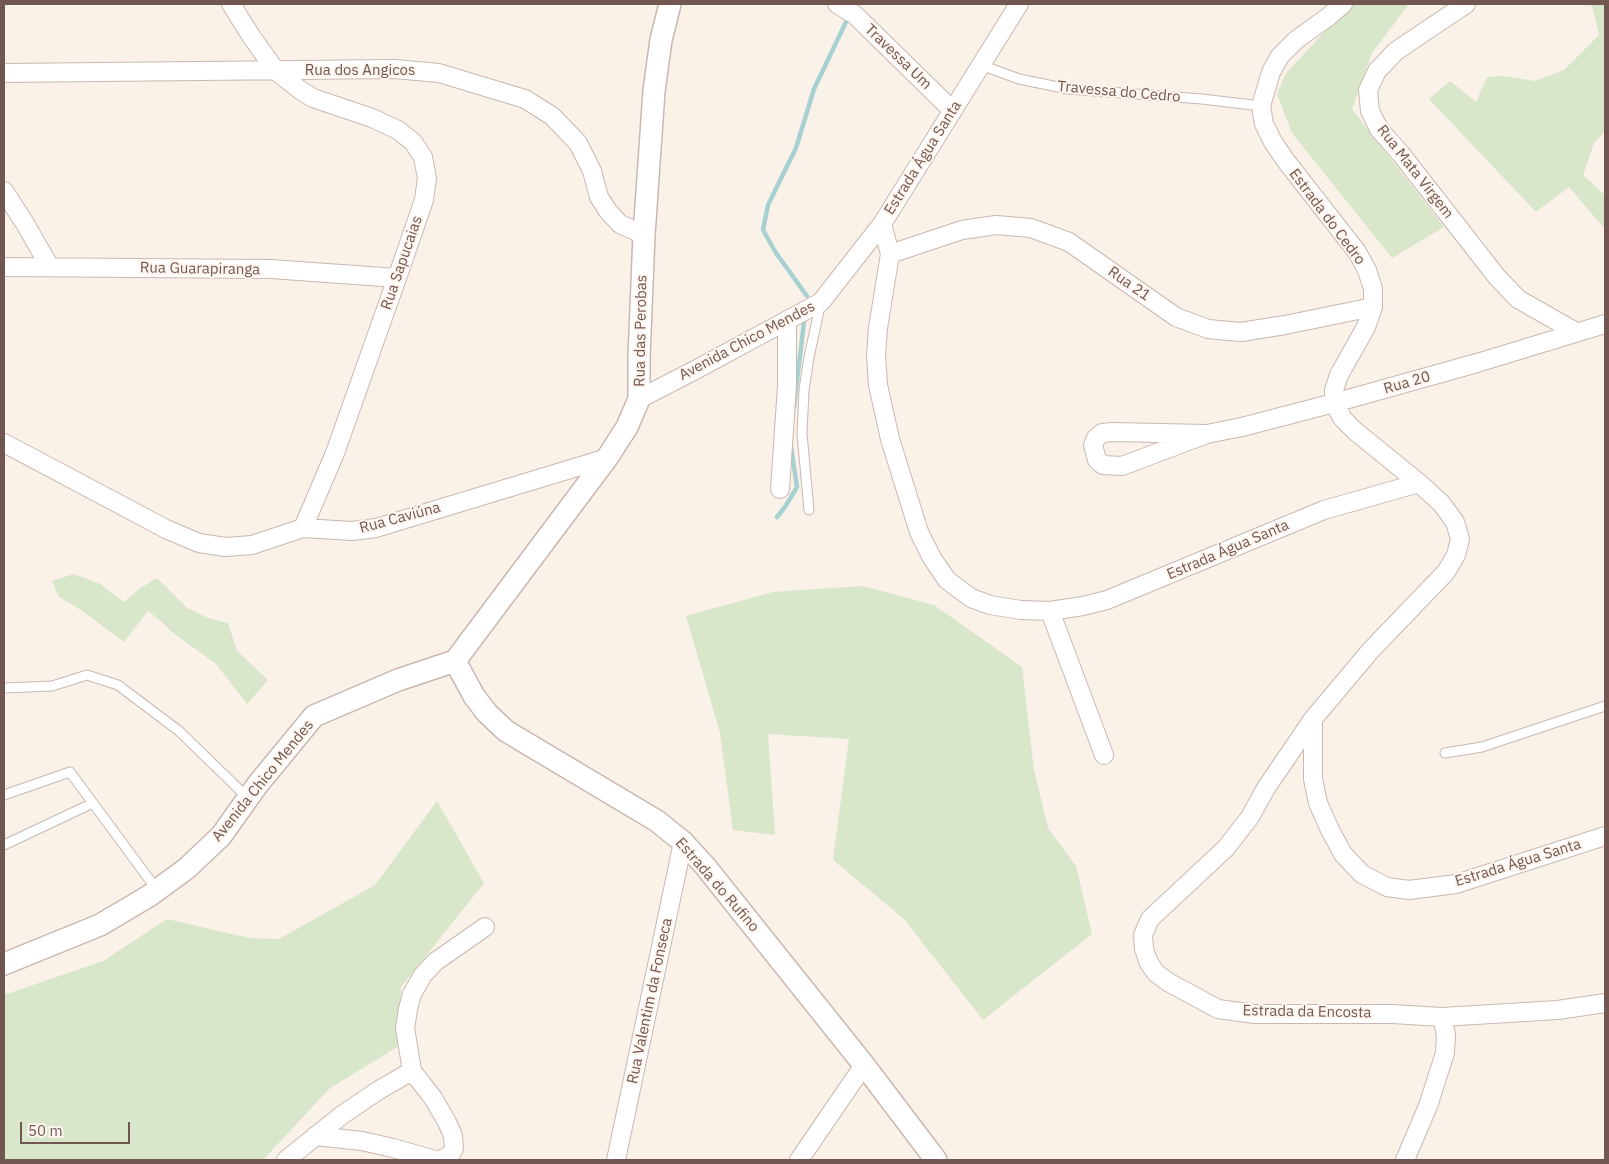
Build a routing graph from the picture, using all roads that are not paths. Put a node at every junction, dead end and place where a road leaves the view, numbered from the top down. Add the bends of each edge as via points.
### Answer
1 (231, 4) edge
2 (670, 4) edge
3 (1018, 4) edge
4 (1342, 4) edge
5 (1466, 4) edge
6 (839, 5) edge
7 (981, 65) junction
8 (276, 71) junction
9 (4, 73) edge
10 (1261, 106) junction
11 (952, 110) junction
12 (4, 191) edge
13 (882, 224) junction
14 (644, 235) junction
15 (890, 254) junction
16 (4, 267) edge
17 (50, 267) junction
18 (397, 278) junction
19 (821, 302) junction
20 (1374, 307) junction
21 (787, 320) junction
22 (1605, 324) edge
23 (1576, 332) junction
24 (639, 399) junction
25 (1334, 403) junction
26 (1207, 434) junction
27 (4, 444) edge
28 (607, 458) junction
29 (1419, 482) junction
30 (780, 489) dead end
31 (808, 510) dead end
32 (303, 528) junction
33 (1050, 612) junction
34 (455, 662) junction
35 (4, 688) edge
36 (1605, 706) edge
37 (1313, 719) junction
38 (1445, 753) dead end
39 (1104, 755) dead end
40 (4, 796) edge
41 (248, 798) junction
42 (93, 803) junction
43 (1605, 836) edge
44 (683, 842) junction
45 (4, 845) edge
46 (157, 890) junction
47 (484, 927) dead end
48 (4, 964) edge
49 (1605, 1003) edge
50 (1442, 1017) junction
51 (864, 1065) junction
52 (412, 1072) junction
53 (315, 1136) junction
54 (286, 1160) edge
55 (435, 1160) edge
56 (441, 1160) edge
57 (615, 1160) edge
58 (799, 1160) edge
59 (936, 1160) edge
60 (1405, 1160) edge

1 - 8 street, Rua Sapucaias
2 - 14 street, Rua das Perobas via 654,90
3 - 7 street, Estrada Água Santa
4 - 10 street via 1280,56 1271,72
5 - 23 street, Rua Mata Virgem via 1396,51 1377,71 1368,90 1370,110 1378,129 1497,277 1518,299
6 - 11 street, Travessa Um via 855,16
7 - 10 lane, Travessa do Cedro via 1018,79 1068,89
7 - 11 street, Estrada Água Santa
8 - 9 street, Rua dos Angicos
8 - 14 street, Rua dos Angicos via 395,69 439,73 525,99 552,116 578,143 592,171 599,197 608,211 620,224
8 - 18 street, Rua Sapucaias via 313,98 398,130 413,142 423,158 427,178 424,200
10 - 20 street, Estrada do Cedro via 1264,124 1273,142 1357,252 1373,289
11 - 13 street, Estrada Água Santa
12 - 17 street
13 - 15 street, Estrada Água Santa
13 - 19 street, Avenida Chico Mendes
14 - 24 street, Rua das Perobas
15 - 20 street, Rua 21 via 962,230 996,225 1031,228 1069,242 1176,317 1208,329 1241,332
15 - 33 street, Estrada Água Santa via 878,328 878,385 890,439 919,532 947,580 971,598 990,605
16 - 17 street, Rua Guarapiranga
17 - 18 street, Rua Guarapiranga via 271,269
18 - 32 street, Rua Sapucaias via 335,453
19 - 21 street, Avenida Chico Mendes
19 - 31 lane via 804,390 802,434
20 - 25 street via 1339,374
21 - 24 street, Avenida Chico Mendes
21 - 30 street
22 - 23 street, Rua 20
23 - 25 street, Rua 20
24 - 28 street, Rua das Perobas via 627,427
25 - 26 street, Rua 20
25 - 29 street via 1355,431
26 - 26 street, Rua 20 via 1112,432 1102,433 1093,445 1097,460 1103,465 1122,466
27 - 32 street, Rua Caviúna via 199,543 225,547 252,545
28 - 32 street, Rua Caviúna via 376,528 352,531
28 - 34 street, Rua das Perobas
29 - 33 street, Estrada Água Santa via 1324,510 1107,600
29 - 37 street via 1455,522 1460,539 1456,555 1446,572 1371,650
33 - 39 street
34 - 41 street, Avenida Chico Mendes via 398,680 314,716
34 - 44 street, Estrada do Rufino via 474,696 506,731 657,821
35 - 41 lane via 52,686 87,675 118,685 179,731
36 - 38 lane via 1482,747
37 - 43 street, Estrada Água Santa via 1312,779 1318,803 1343,854 1362,874 1387,887 1409,890 1456,884
37 - 50 street, Estrada da Encosta via 1250,817 1226,848 1150,920 1143,935 1149,963 1168,982 1218,1009 1254,1014
40 - 42 lane via 70,772
41 - 46 street, Avenida Chico Mendes via 221,836 186,869
42 - 45 lane
42 - 46 lane
44 - 51 street, Estrada do Rufino
44 - 57 street, Rua Valentim da Fonseca
46 - 48 street, Avenida Chico Mendes via 100,925
47 - 52 street via 435,962 412,994 405,1028
49 - 50 street, Estrada da Encosta via 1558,1010
50 - 60 street via 1445,1053 1428,1106
51 - 58 street
51 - 59 street, Estrada do Rufino
52 - 53 street via 378,1090
52 - 56 street via 433,1098 453,1136 454,1148
53 - 54 street
53 - 55 street via 362,1141

